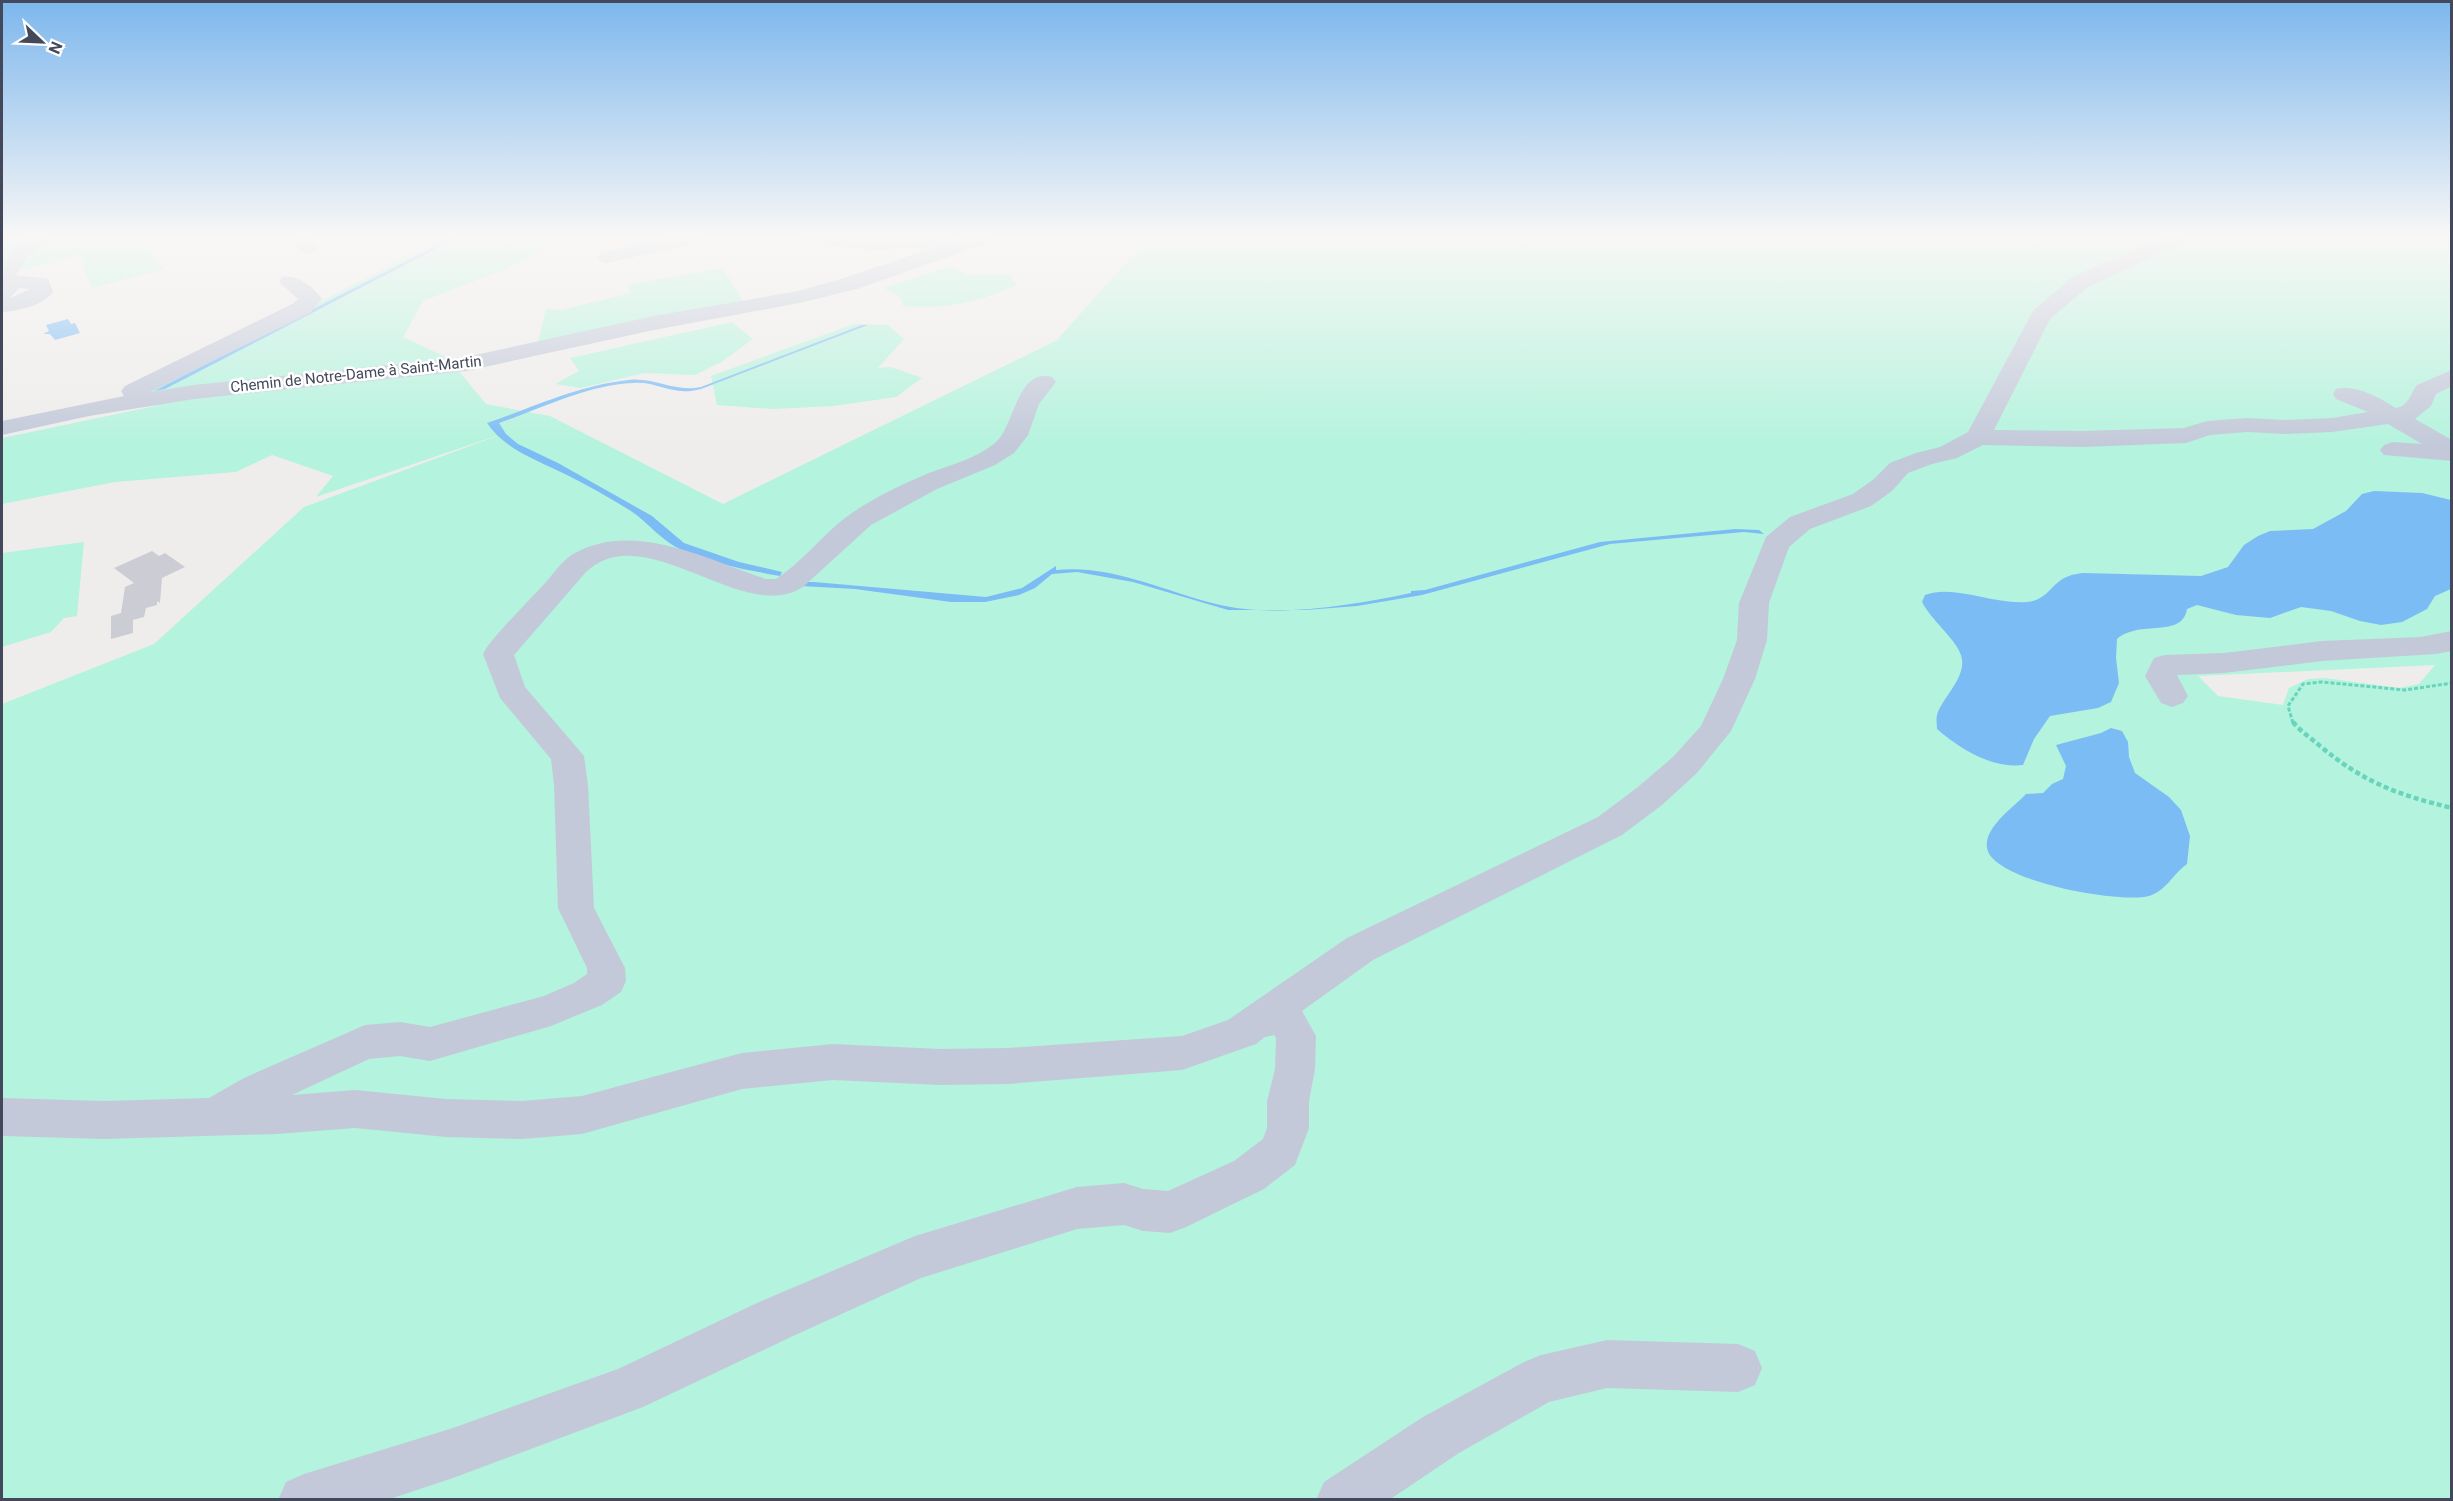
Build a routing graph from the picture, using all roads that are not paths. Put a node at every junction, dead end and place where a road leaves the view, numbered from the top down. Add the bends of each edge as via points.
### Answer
1 (303, 307) edge
2 (739, 307) edge
3 (2051, 307) edge
4 (2451, 377) edge
5 (1044, 382) dead end
6 (2345, 394) dead end
7 (89, 409) junction
8 (2, 428) edge
9 (2393, 433) junction
10 (1978, 437) junction
11 (2451, 452) edge
12 (2451, 641) edge
13 (2172, 696) dead end
14 (1256, 1023) junction
15 (215, 1116) junction
16 (2, 1117) edge
17 (1738, 1368) dead end
18 (304, 1500) edge
19 (1342, 1500) edge

1 - 7 street via 141,388
2 - 7 street, Chemin de Notre-Dame à Saint-Martin via 466,364 194,392
3 - 10 street via 2040,316
4 - 9 street via 2425,390 2422,400
5 - 15 street via 1027,403 1015,435 1005,448 861,519 782,588 763,588 643,548 619,547 599,552 574,568 498,654 511,691 567,756 576,908 606,968 607,981 551,1010 430,1044 400,1040 365,1042
6 - 9 street via 2374,405
7 - 8 street, Chemin de Notre-Dame à Saint-Martin
9 - 10 street via 2332,425 2247,425 2207,428 2186,435
9 - 11 street
9 - 11 street
10 - 14 street via 1948,453 1899,468 1883,486 1862,500 1800,523 1776,543 1754,603 1752,640 1715,731 1686,765 1650,796 1610,826 1360,949
12 - 13 street via 2429,647 2354,649 2165,665 2160,676
14 - 15 street via 1242,1032 1182,1053 1008,1066 833,1062 742,1071 582,1115 522,1120 355,1109
14 - 18 street via 1284,1016 1296,1036 1295,1069 1288,1101 1288,1128 1280,1151 1249,1174 1170,1212 1124,1204 1077,1208 915,1258 626,1390 453,1453
15 - 16 street via 104,1120
17 - 19 street via 1607,1364 1541,1379 1440,1435

